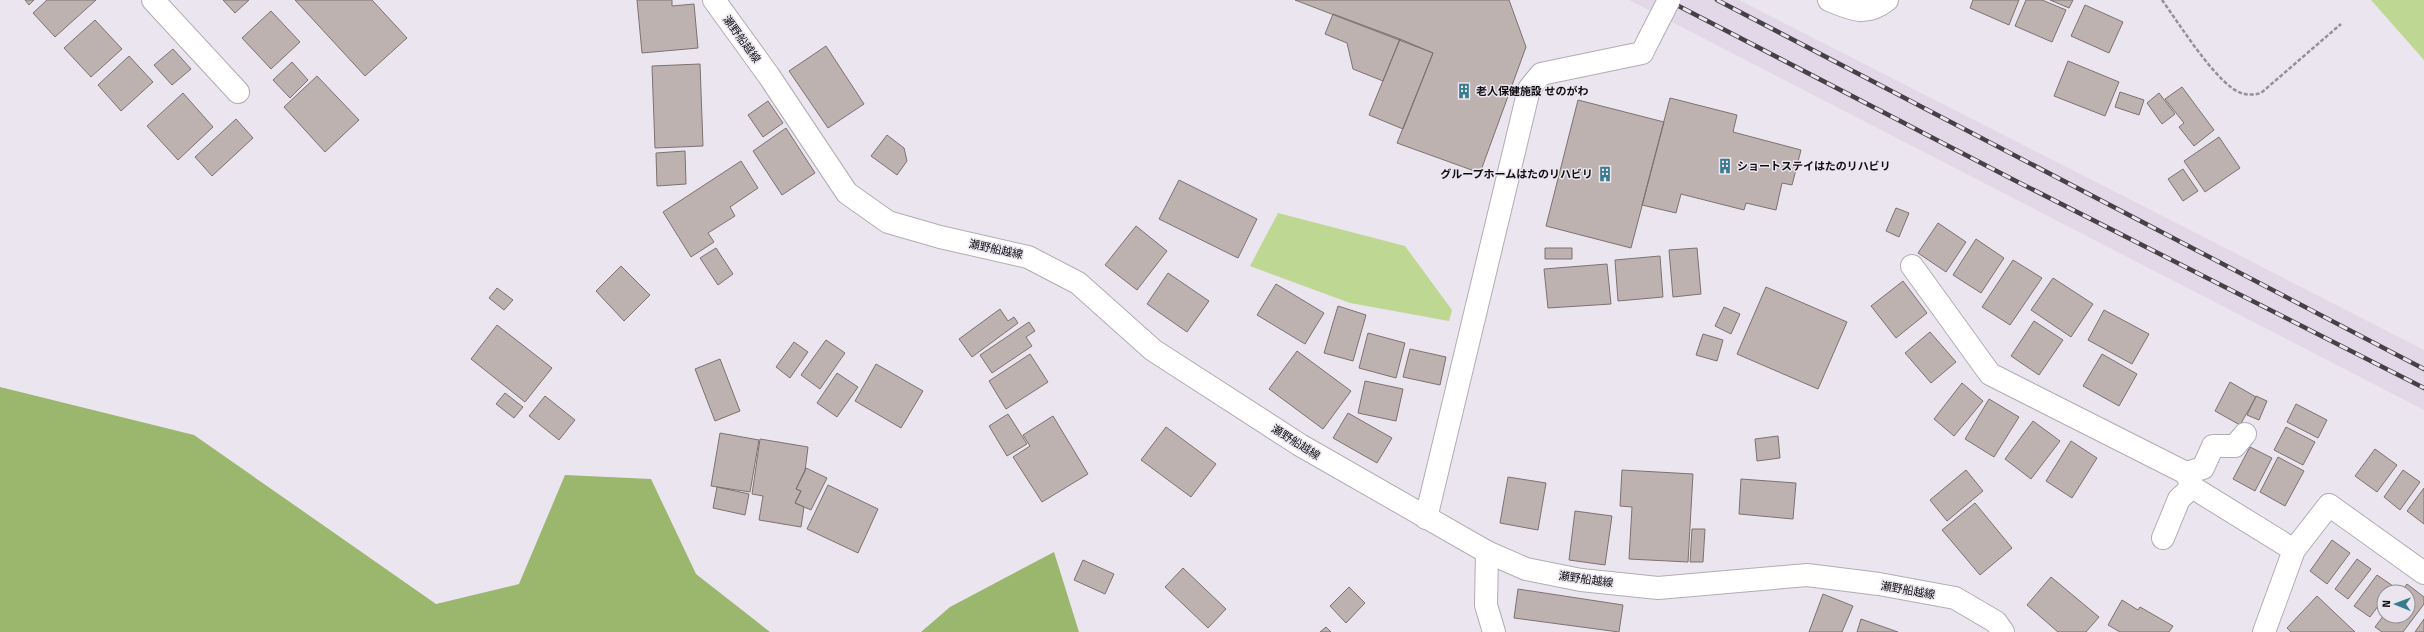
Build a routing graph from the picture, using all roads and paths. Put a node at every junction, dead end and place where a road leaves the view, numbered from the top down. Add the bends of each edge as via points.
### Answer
1 (153, 0) edge
2 (714, 0) edge
3 (1669, 0) edge
4 (1829, 0) edge
5 (1887, 0) edge
6 (2162, 0) edge
7 (2341, 24) dead end
8 (238, 92) dead end
9 (1912, 266) dead end
10 (2245, 434) dead end
11 (2189, 480) junction
12 (1426, 518) junction
13 (2163, 538) dead end
14 (2294, 550) junction
15 (1487, 552) junction
16 (2424, 573) edge
17 (1494, 632) edge
18 (2003, 632) edge
19 (2264, 632) edge

1 - 8 street
2 - 12 street, 瀬野船越線 via 769,76 847,193 888,222 1028,257 1078,283 1153,350 1300,445
3 - 12 street, bridge via 1642,52 1541,74 1529,89
4 - 5 street via 1853,10 1876,10
6 - 7 path via 2204,59 2232,89 2250,96 2261,93
9 - 11 street via 1990,374
10 - 11 street via 2235,446 2213,446 2203,468
11 - 13 street
11 - 14 street
12 - 15 street, 瀬野船越線
14 - 16 street via 2329,504
14 - 19 street
15 - 17 street via 1486,604
15 - 18 street, 瀬野船越線 via 1526,569 1581,580 1658,588 1807,575 1878,584 1955,598 1996,622

